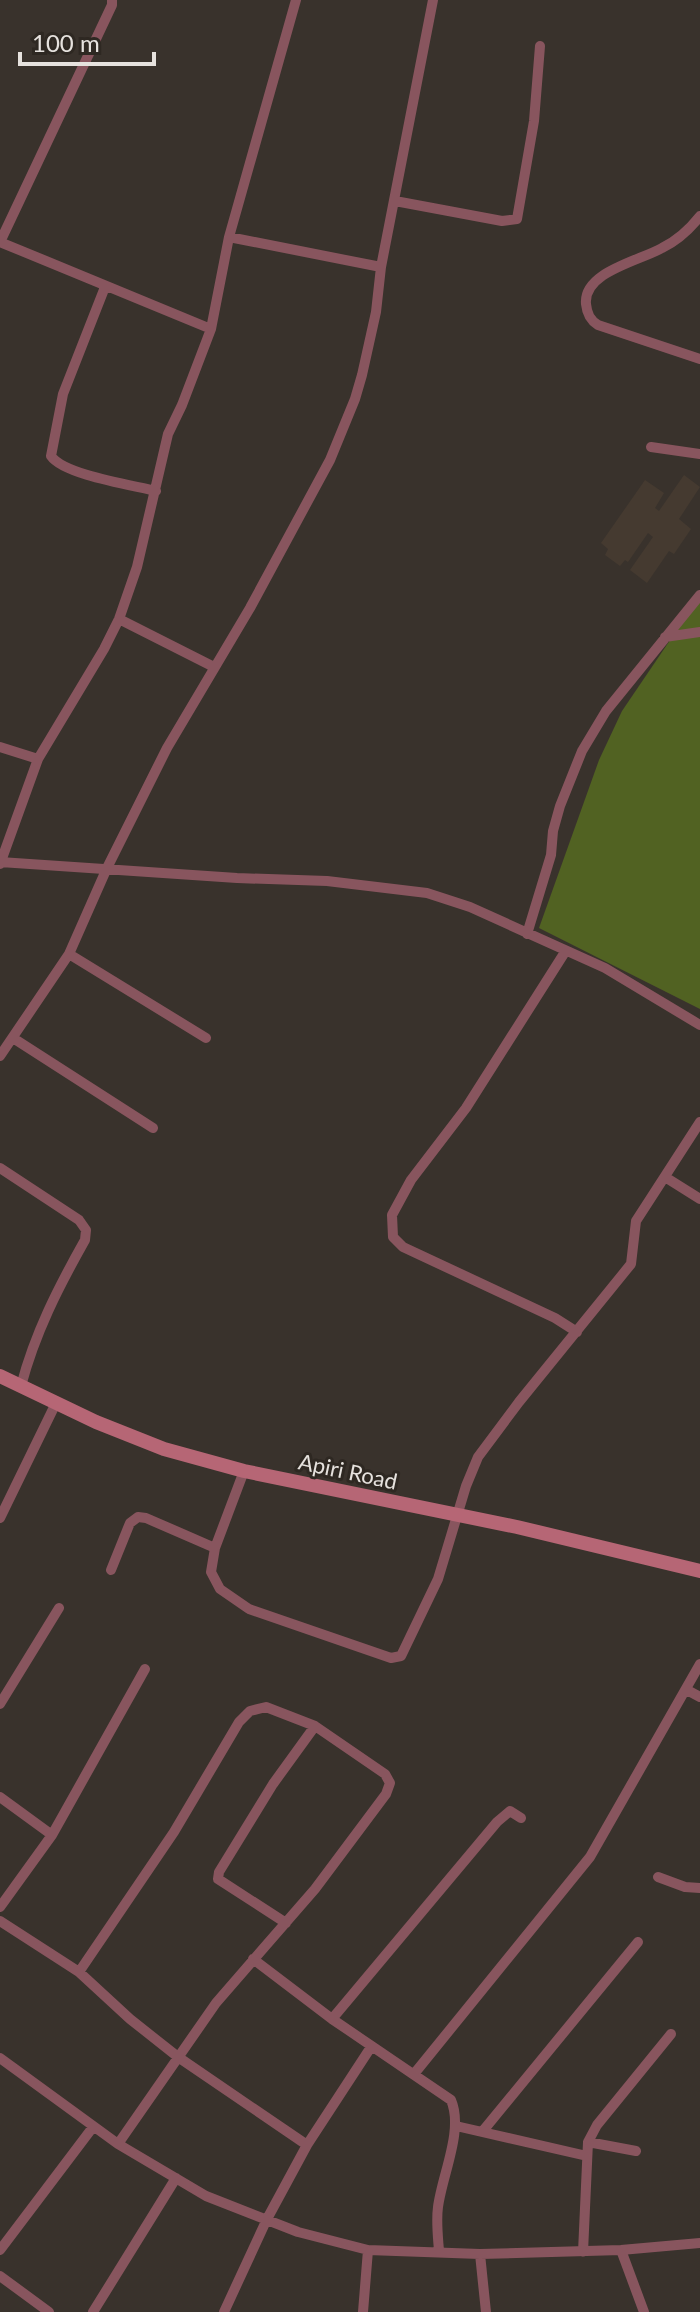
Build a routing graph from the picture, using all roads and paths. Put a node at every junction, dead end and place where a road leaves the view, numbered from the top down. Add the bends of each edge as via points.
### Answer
1 (296, 0) edge
2 (433, 0) edge
3 (108, 2) edge
4 (540, 46) dead end
5 (395, 201) junction
6 (700, 216) edge
7 (229, 237) junction
8 (0, 242) edge
9 (381, 267) junction
10 (105, 287) junction
11 (211, 329) junction
12 (700, 359) edge
13 (651, 447) dead end
14 (700, 454) edge
15 (156, 491) junction
16 (700, 595) edge
17 (119, 619) junction
18 (700, 632) edge
19 (665, 637) junction
20 (214, 667) junction
21 (0, 747) edge
22 (38, 759) junction
23 (0, 863) edge
24 (107, 868) junction
25 (527, 934) junction
26 (565, 952) junction
27 (69, 954) junction
28 (700, 1025) edge
29 (13, 1038) junction
30 (206, 1038) dead end
31 (0, 1056) edge
32 (700, 1122) edge
33 (153, 1128) dead end
34 (0, 1168) edge
35 (665, 1177) junction
36 (700, 1199) edge
37 (577, 1332) junction
38 (0, 1376) edge
39 (21, 1386) junction
40 (56, 1403) junction
41 (244, 1471) junction
42 (458, 1516) junction
43 (0, 1518) edge
44 (215, 1548) junction
45 (111, 1570) dead end
46 (700, 1571) edge
47 (59, 1608) dead end
48 (700, 1664) edge
49 (145, 1669) dead end
50 (687, 1690) junction
51 (700, 1697) edge
52 (0, 1704) edge
53 (315, 1726) junction
54 (0, 1797) edge
55 (521, 1818) dead end
56 (52, 1835) junction
57 (658, 1877) dead end
58 (700, 1888) edge
59 (0, 1907) edge
60 (0, 1921) edge
61 (286, 1923) junction
62 (638, 1942) dead end
63 (253, 1959) junction
64 (79, 1972) junction
65 (332, 2019) junction
66 (671, 2034) dead end
67 (371, 2047) junction
68 (178, 2057) junction
69 (5, 2061) edge
70 (0, 2074) edge
71 (414, 2074) junction
72 (456, 2126) junction
73 (93, 2127) junction
74 (482, 2132) junction
75 (588, 2142) junction
76 (118, 2144) junction
77 (307, 2145) junction
78 (636, 2151) dead end
79 (587, 2156) junction
80 (176, 2178) junction
81 (267, 2219) junction
82 (700, 2243) edge
83 (0, 2250) edge
84 (368, 2250) junction
85 (621, 2250) junction
86 (439, 2251) junction
87 (583, 2252) junction
88 (480, 2254) junction
89 (0, 2276) edge
90 (49, 2312) edge
91 (93, 2312) edge
92 (224, 2312) edge
93 (363, 2312) edge
94 (486, 2312) edge
95 (644, 2312) edge

1 - 7 street
2 - 5 street
3 - 8 street
4 - 5 street via 517,219 502,221
5 - 9 street
6 - 12 street via 673,242 597,280 586,297 587,311 598,325
7 - 9 street
7 - 11 street
8 - 10 street
9 - 20 street via 362,375 340,435 292,533
10 - 11 street
10 - 15 street via 63,394 51,456 73,470
11 - 15 street via 168,434
13 - 14 street
15 - 17 street
16 - 19 street
17 - 20 street
17 - 22 street
18 - 19 street
19 - 25 street via 606,711 571,776
20 - 24 street
21 - 22 street
22 - 23 street
23 - 24 street
24 - 25 street via 327,881 427,893
24 - 27 street
25 - 26 street
26 - 28 street via 605,968
26 - 37 street via 466,1108 411,1180 392,1215 392,1226 393,1237 403,1247
27 - 29 street
27 - 30 street
29 - 31 street
29 - 33 street
32 - 35 street
34 - 39 street via 79,1220 86,1230 31,1348
35 - 36 street
35 - 37 street via 636,1221 631,1264
37 - 42 street via 478,1457
38 - 39 street, Apiri Road
39 - 40 street, Apiri Road
40 - 41 street, Apiri Road via 164,1449
40 - 43 street
41 - 42 street, Apiri Road
41 - 44 street
42 - 44 street via 438,1579 407,1647 401,1656 391,1658 249,1609 212,1577
42 - 46 street, Apiri Road
44 - 45 street via 138,1517 130,1523
47 - 52 street
48 - 50 street
49 - 56 street
50 - 51 street
50 - 71 street via 590,1857
53 - 61 street via 219,1872 218,1879
53 - 61 street via 385,1774 390,1783 369,1818
53 - 64 street via 266,1707 250,1711 239,1722 174,1832
54 - 56 street
55 - 65 street via 510,1811 497,1822
56 - 59 street
57 - 58 street
60 - 64 street
61 - 63 street
62 - 74 street
63 - 65 street
63 - 68 street
64 - 68 street
65 - 67 street
66 - 75 street
67 - 71 street
67 - 77 street
68 - 76 street
68 - 77 street
69 - 70 street
69 - 73 street
71 - 72 street via 451,2100
72 - 74 street
72 - 86 street via 438,2208
73 - 76 street
73 - 83 street
74 - 79 street
75 - 78 street
75 - 79 street
76 - 80 street
77 - 81 street
79 - 87 street
80 - 81 street via 206,2196
80 - 91 street
81 - 84 street
81 - 92 street
82 - 85 street
84 - 86 street
84 - 93 street
85 - 87 street
85 - 95 street
86 - 88 street
87 - 88 street
88 - 94 street
89 - 90 street

